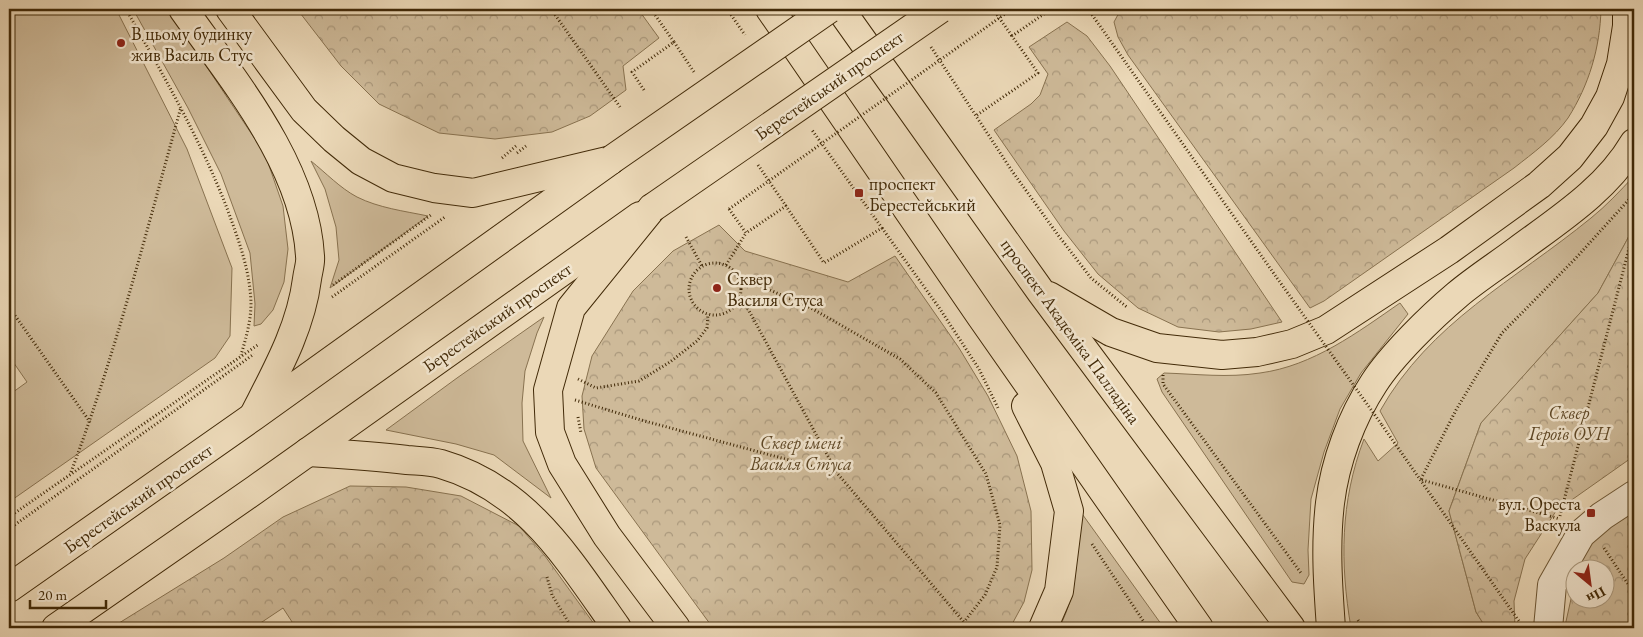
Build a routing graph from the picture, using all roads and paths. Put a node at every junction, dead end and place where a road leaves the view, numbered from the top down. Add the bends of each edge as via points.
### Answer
1 (126, 9) edge
2 (183, 9) edge
3 (230, 9) edge
4 (551, 9) edge
5 (651, 9) edge
6 (727, 9) edge
7 (770, 9) edge
8 (829, 9) edge
9 (940, 9) edge
10 (993, 9) edge
11 (1012, 9) edge
12 (1051, 9) edge
13 (1088, 9) edge
14 (1627, 9) edge
15 (848, 19) edge
16 (746, 35) dead end
17 (1012, 36) junction
18 (952, 77) dead end
19 (644, 90) dead end
20 (181, 107) junction
21 (620, 107) dead end
22 (977, 115) junction
23 (811, 128) dead end
24 (1634, 143) edge
25 (611, 160) junction
26 (1634, 194) edge
27 (652, 208) junction
28 (431, 215) dead end
29 (446, 216) dead end
30 (882, 228) junction
31 (1634, 229) edge
32 (746, 233) junction
33 (686, 237) dead end
34 (726, 265) junction
35 (702, 266) junction
36 (738, 276) junction
37 (1041, 292) junction
38 (741, 296) junction
39 (9, 307) edge
40 (940, 309) dead end
41 (299, 313) junction
42 (708, 314) junction
43 (1134, 314) dead end
44 (980, 316) junction
45 (260, 350) dead end
46 (241, 355) junction
47 (1162, 369) dead end
48 (576, 386) dead end
49 (575, 393) dead end
50 (575, 400) junction
51 (254, 416) junction
52 (1382, 416) dead end
53 (90, 422) junction
54 (1377, 424) dead end
55 (581, 434) dead end
56 (308, 452) junction
57 (71, 472) junction
58 (837, 474) junction
59 (1421, 479) junction
60 (1634, 495) edge
61 (9, 517) edge
62 (9, 530) edge
63 (1600, 542) dead end
64 (1301, 574) dead end
65 (9, 588) edge
66 (1634, 593) edge
67 (964, 622) junction
68 (56, 628) edge
69 (617, 628) edge
70 (676, 628) edge
71 (969, 628) edge
72 (1043, 628) edge
73 (1199, 628) edge
74 (1291, 628) edge
75 (1331, 628) edge
76 (1524, 628) edge
77 (1548, 628) edge

1 - 20 path
2 - 41 main road via 271,137 292,180 304,219 310,257
3 - 25 main road via 304,110 361,161 393,178 473,193
4 - 21 path
5 - 19 path via 674,42 632,72
6 - 16 path
7 - 44 main road
8 - 25 main road, Берестейський проспект, bridge
9 - 27 main road, Берестейський проспект, bridge
10 - 17 path
11 - 32 path, bridge via 729,209
12 - 17 path
13 - 59 path, bridge
14 - 37 main road via 1621,64 1610,97 1594,126 1570,157 1539,185 1457,244 1326,330 1292,344 1257,352 1222,355 1158,348 1111,332
15 - 37 main road, проспект Академіка Палладіна
17 - 22 path via 1038,73
18 - 22 path
20 - 46 path via 216,178 244,252 251,303 248,332
20 - 53 path
22 - 43 path via 1012,171 1092,278
23 - 30 path
24 - 75 main road via 1608,179 1457,295 1374,383 1339,460 1330,503 1328,593
25 - 51 main road, Берестейський проспект
26 - 59 path via 1502,333 1456,410
27 - 56 main road, Берестейський проспект
27 - 70 main road via 571,308 548,390 550,432 562,464 606,536
28 - 41 path
29 - 41 path via 333,296
30 - 32 path via 824,263 786,206
30 - 40 path
31 - 59 path via 1560,519
32 - 34 path
33 - 35 path
34 - 35 path
34 - 36 path
35 - 42 path via 690,279 688,288 694,305
36 - 38 path
36 - 67 path via 811,308 900,359 936,393 986,474 1000,525 997,567 985,595
37 - 74 main road, проспект Академіка Палладіна
38 - 42 path via 725,314
38 - 58 path
39 - 53 path
41 - 46 path
41 - 51 main road via 285,354
42 - 48 path via 706,328 697,341 639,381 596,388 576,378
44 - 72 main road via 1055,462 1070,511 1059,591
44 - 73 main road
45 - 62 path
46 - 57 path
47 - 64 path via 1163,384
49 - 50 path
50 - 55 path
50 - 58 path
51 - 65 main road, Берестейський проспект
52 - 54 path
53 - 57 path
56 - 68 main road, Берестейський проспект
56 - 69 main road via 440,463 482,480 512,499 542,527
57 - 61 path
58 - 67 path
59 - 76 path
60 - 77 street via 1580,534 1552,585
63 - 66 path
67 - 71 path

